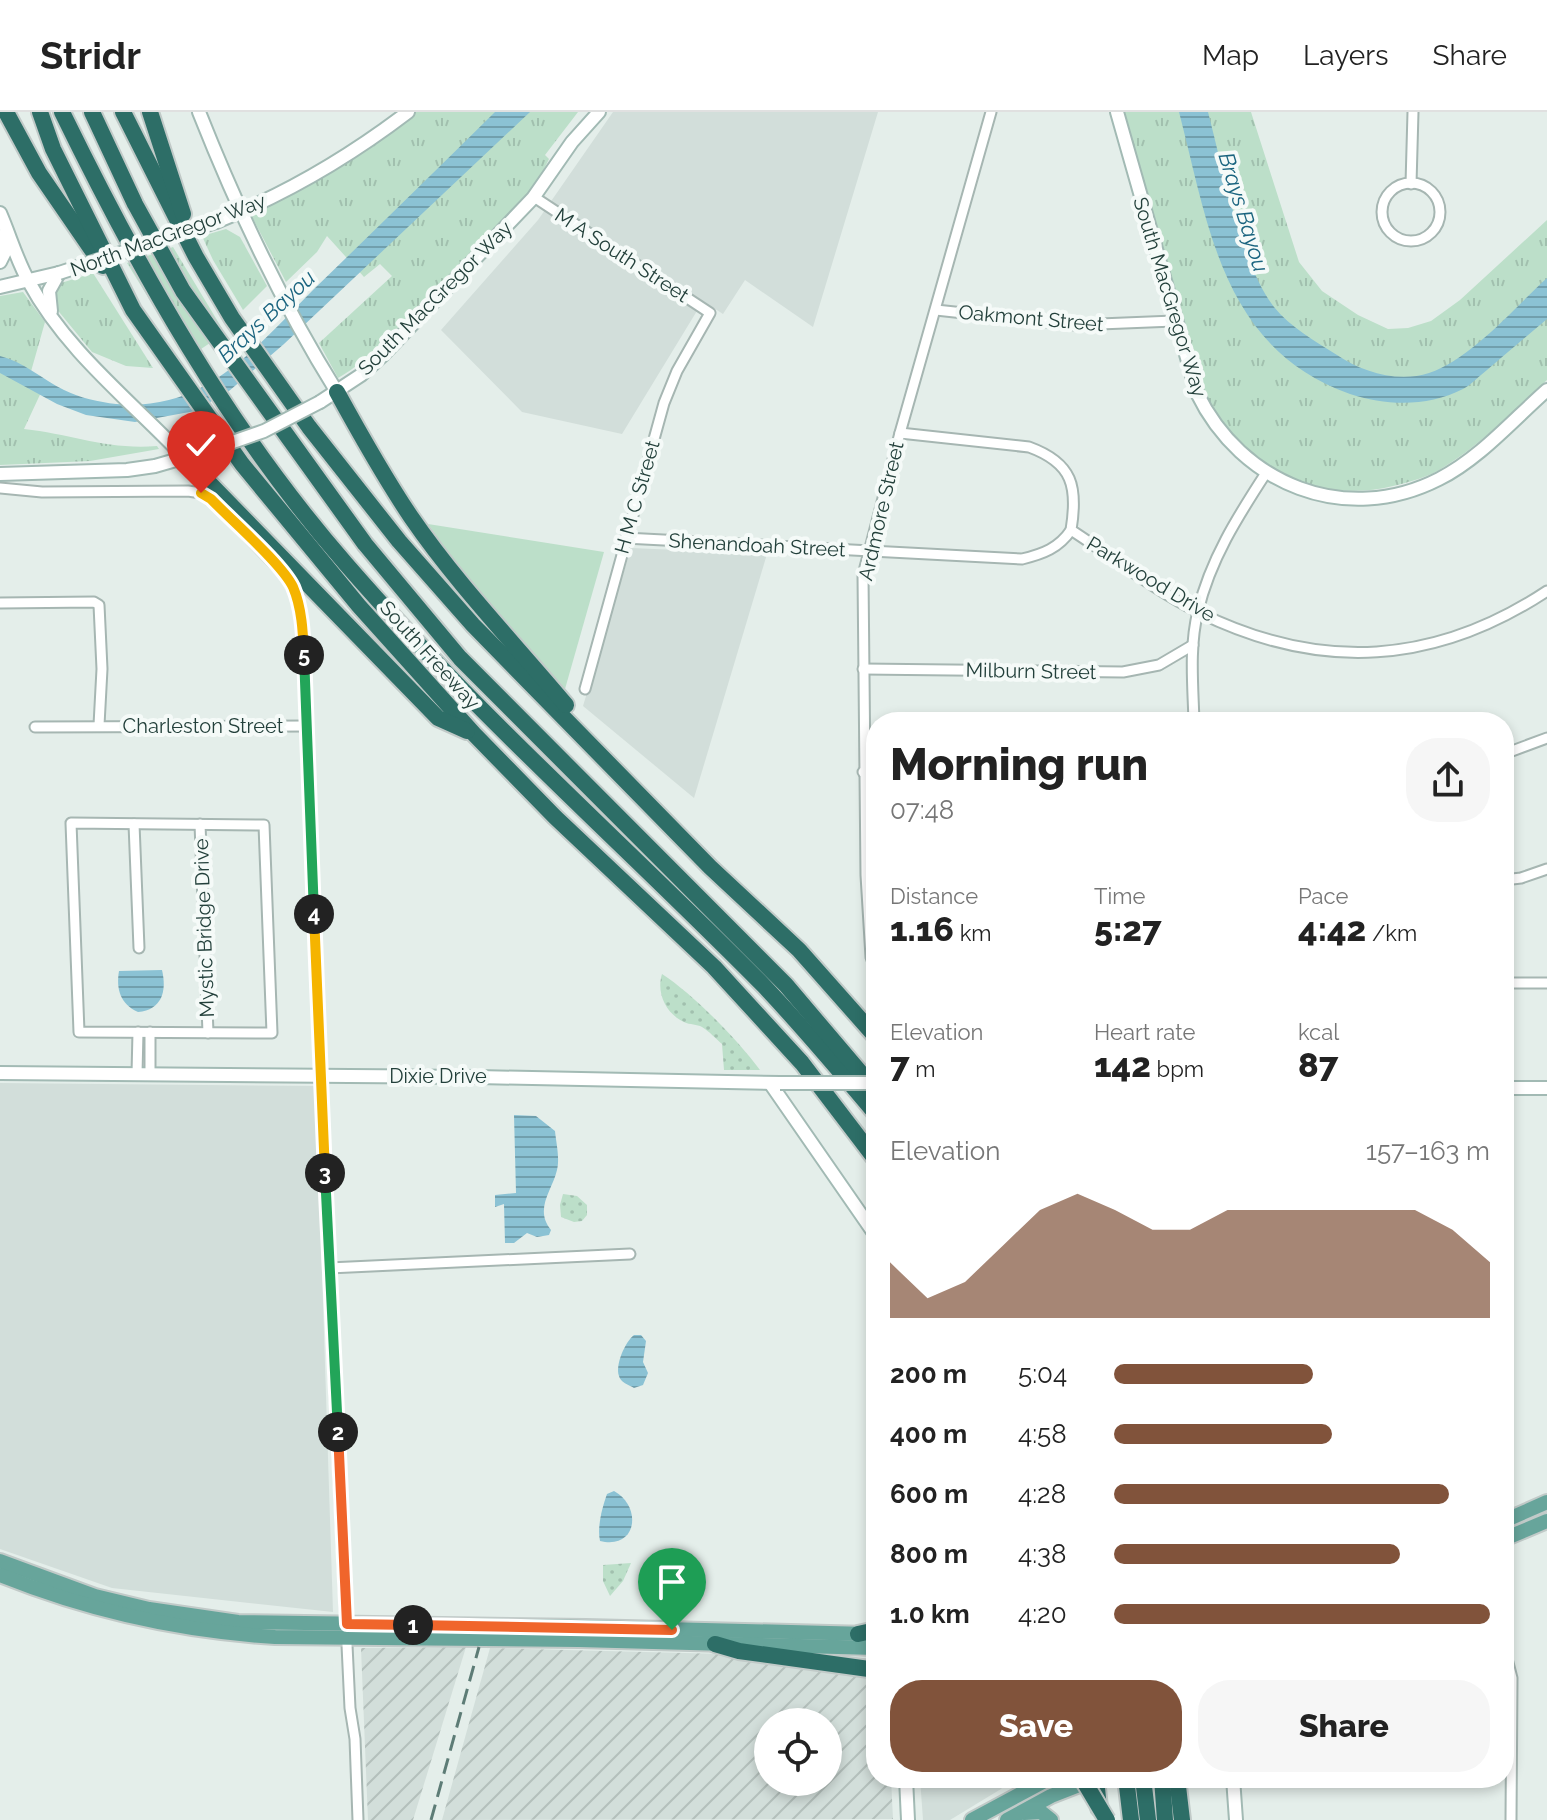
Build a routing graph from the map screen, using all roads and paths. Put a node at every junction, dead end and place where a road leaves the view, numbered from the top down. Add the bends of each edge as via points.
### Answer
1 (6, 112) edge
2 (40, 112) edge
3 (62, 112) edge
4 (92, 112) edge
5 (123, 112) edge
6 (150, 112) edge
7 (199, 112) edge
8 (408, 112) edge
9 (599, 112) edge
10 (991, 112) edge
11 (1117, 112) edge
12 (1413, 112) edge
13 (1411, 184) junction
14 (534, 197) junction
15 (242, 212) junction
16 (0, 213) edge
17 (6, 228) junction
18 (196, 257) junction
19 (0, 262) edge
20 (59, 273) junction
21 (28, 282) junction
22 (0, 287) edge
23 (133, 310) junction
24 (936, 310) junction
25 (710, 313) joint
26 (55, 321) junction
27 (1174, 321) junction
28 (1547, 390) edge
29 (337, 392) junction
30 (900, 433) junction
31 (185, 458) junction
32 (1266, 473) junction
33 (0, 474) edge
34 (0, 488) edge
35 (1071, 530) junction
36 (625, 538) junction
37 (868, 551) junction
38 (1547, 591) edge
39 (0, 603) edge
40 (1198, 612) junction
41 (1193, 645) junction
42 (863, 669) junction
43 (585, 689) dead end
44 (1194, 712) edge
45 (99, 725) junction
46 (307, 726) junction
47 (35, 727) dead end
48 (474, 734) junction
49 (1547, 738) edge
50 (1514, 750) edge
51 (863, 772) joint
52 (650, 804) junction
53 (866, 811) edge
54 (134, 824) junction
55 (200, 824) junction
56 (1547, 869) edge
57 (1514, 879) edge
58 (139, 948) dead end
59 (1514, 983) edge
60 (1547, 983) edge
61 (866, 1026) edge
62 (138, 1032) junction
63 (150, 1032) junction
64 (208, 1033) junction
65 (0, 1073) edge
66 (144, 1074) junction
67 (320, 1076) junction
68 (866, 1079) edge
69 (775, 1083) junction
70 (866, 1083) edge
71 (1514, 1088) edge
72 (1547, 1088) edge
73 (866, 1103) edge
74 (866, 1147) edge
75 (866, 1221) edge
76 (630, 1254) dead end
77 (329, 1268) junction
78 (1547, 1502) edge
79 (1514, 1517) edge
80 (1547, 1521) edge
81 (1514, 1535) edge
82 (0, 1561) edge
83 (0, 1575) edge
84 (347, 1631) junction
85 (866, 1633) edge
86 (858, 1634) joint
87 (715, 1644) junction
88 (866, 1648) edge
89 (866, 1669) edge
90 (906, 1788) edge
91 (1019, 1788) edge
92 (1029, 1788) edge
93 (1050, 1788) edge
94 (1067, 1788) edge
95 (1081, 1788) edge
96 (1097, 1788) edge
97 (1127, 1788) edge
98 (1144, 1788) edge
99 (1163, 1788) edge
100 (1178, 1788) edge
101 (1234, 1788) edge
102 (1509, 1788) edge
103 (1051, 1796) junction
104 (1004, 1801) junction
105 (1009, 1818) edge
106 (358, 1820) edge
107 (908, 1820) edge
108 (972, 1820) edge
109 (1052, 1820) edge
110 (1100, 1820) edge
111 (1107, 1820) edge
112 (1131, 1820) edge
113 (1148, 1820) edge
114 (1165, 1820) edge
115 (1182, 1820) edge
116 (1236, 1820) edge
117 (1511, 1820) edge

1 - 23 highway via 39,173
2 - 23 highway, South Freeway
3 - 73 highway via 188,345 259,451 346,564 474,703 764,987
4 - 68 highway via 183,291 365,544 460,658 786,985
5 - 18 highway
6 - 18 highway
7 - 15 main road
8 - 15 main road, North MacGregor Way via 336,161
9 - 14 main road, South MacGregor Way
10 - 24 street, Ardmore Street
11 - 27 main road, South MacGregor Way
12 - 13 street
13 - 13 street via 1394,189 1382,212 1387,229 1410,241 1433,230 1439,213 1434,196
14 - 25 street, M A South Street
14 - 29 main road, South MacGregor Way via 384,354
15 - 20 main road, North MacGregor Way, bridge
15 - 29 main road
16 - 17 main road
17 - 19 main road
17 - 21 main road
18 - 52 highway via 309,427 399,541 473,625
20 - 21 main road, North MacGregor Way
20 - 26 main road via 49,291
21 - 22 main road, North MacGregor Way
21 - 26 main road
23 - 48 highway, South Freeway via 242,464
24 - 27 street, Oakmont Street via 1075,325
24 - 30 street, Ardmore Street
25 - 36 street, H M C Street via 664,403
26 - 31 main road
27 - 32 main road, South MacGregor Way via 1207,414 1227,440
28 - 32 main road, South MacGregor Way via 1465,463 1420,488 1343,498 1285,484
29 - 31 main road, South MacGregor Way, bridge via 264,431
29 - 52 highway via 412,518
30 - 35 street, Parkwood Drive via 1045,453 1068,476 1076,499
30 - 37 street, Ardmore Street
31 - 33 main road, South MacGregor Way via 127,470
31 - 48 highway via 438,718
32 - 40 street via 1228,534
34 - 46 street via 188,491 211,499 292,585 303,629
35 - 37 street, Shenandoah Street via 1062,543 1022,559
35 - 40 street, Parkwood Drive
36 - 37 street, Shenandoah Street
36 - 43 street, H M C Street
37 - 42 street, Ardmore Street
38 - 40 street, Parkwood Drive via 1462,635 1421,646 1353,653 1305,648 1238,630
39 - 45 street via 99,605
40 - 41 street
41 - 42 street, Milburn Street via 1159,665 1123,672
41 - 44 street
42 - 51 street, Ardmore Street
45 - 46 street, Charleston Street
45 - 47 street, Charleston Street
46 - 67 street
48 - 74 highway, South Freeway via 714,967 802,1063
49 - 50 street
51 - 53 street, Ardmore Street
52 - 61 highway via 799,950
54 - 55 street
54 - 58 street
54 - 62 street via 71,823 79,1032
55 - 64 street, Mystic Bridge Drive
55 - 64 street via 264,825 272,1033
56 - 57 street
59 - 60 street
62 - 63 street
62 - 66 street
63 - 64 street
63 - 66 street
65 - 66 main road, Dixie Drive
66 - 67 main road, Dixie Drive
67 - 69 main road, Dixie Drive
67 - 77 street
69 - 70 main road, Dixie Drive, bridge
69 - 75 main road
71 - 72 main road
76 - 77 street
77 - 84 street
78 - 79 main road
80 - 81 main road
82 - 84 main road via 95,1596 149,1609
83 - 84 main road via 92,1608 169,1626 248,1636
84 - 86 main road via 580,1626
84 - 87 main road
84 - 106 street
85 - 86 highway
87 - 88 main road
87 - 89 highway
90 - 107 main road
91 - 104 main road
92 - 104 main road
93 - 103 main road
94 - 103 main road
95 - 111 highway, bridge
96 - 110 highway
97 - 112 highway
98 - 113 highway
99 - 114 highway
100 - 115 highway
101 - 116 main road
102 - 117 street
103 - 105 main road
103 - 109 main road
104 - 108 main road
105 - 109 main road via 1041,1812

